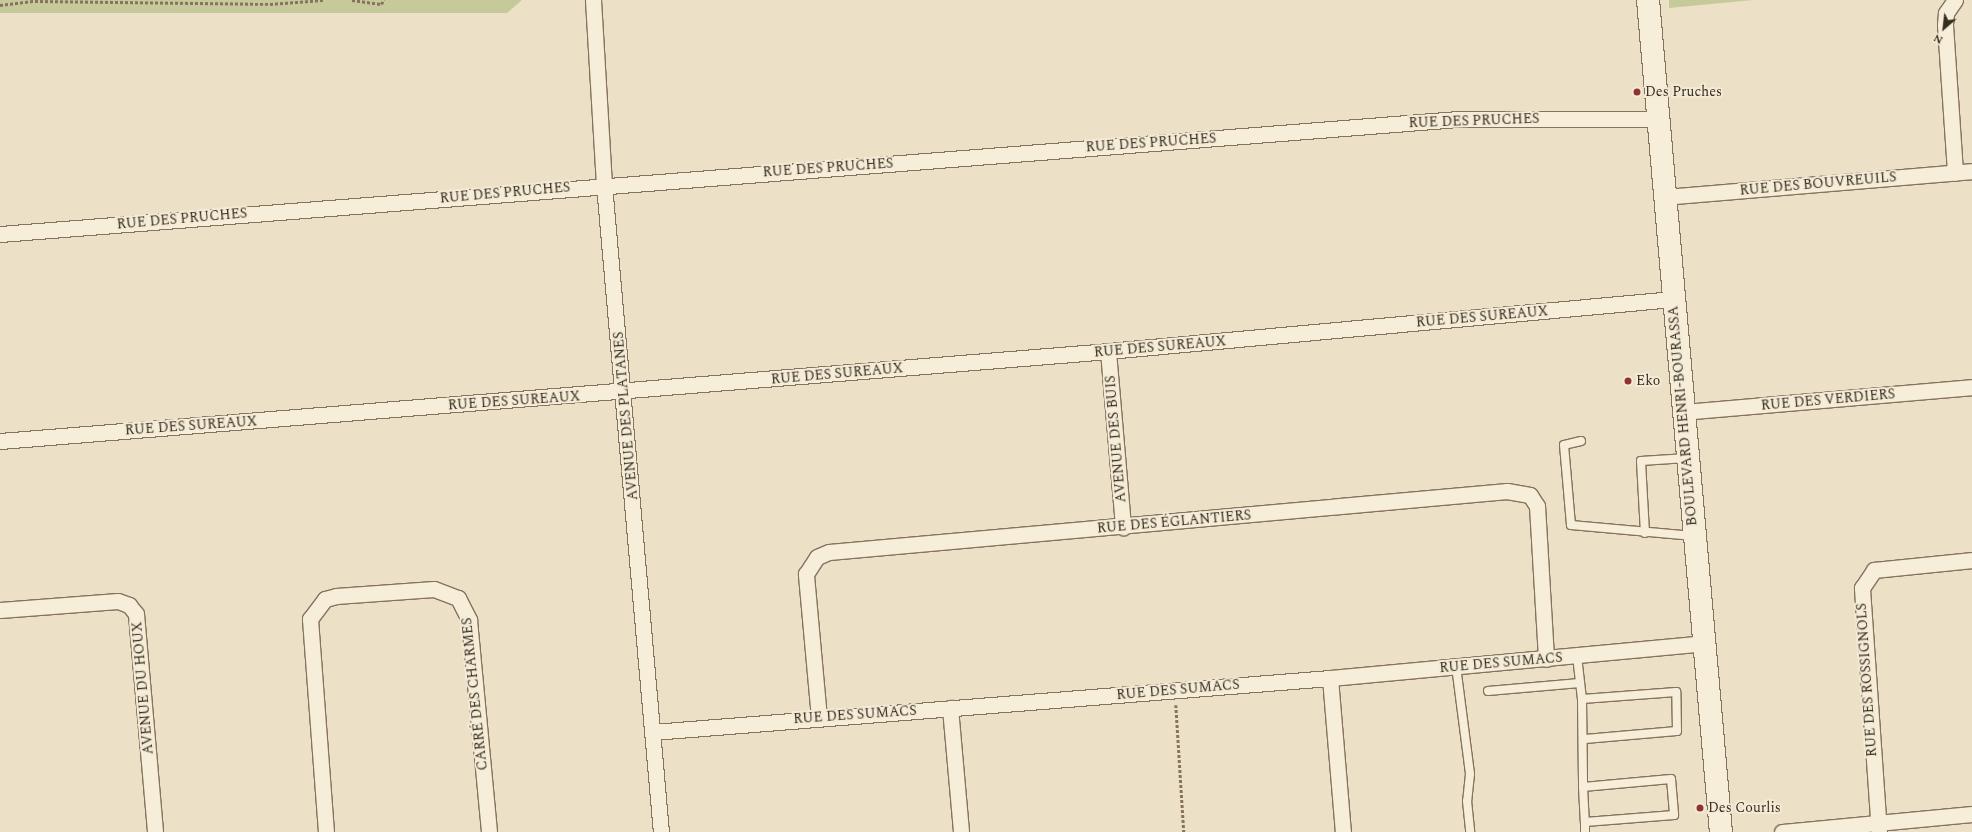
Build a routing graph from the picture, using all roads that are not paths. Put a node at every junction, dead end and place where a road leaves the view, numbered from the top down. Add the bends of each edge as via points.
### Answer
1 (593, 0) edge
2 (1648, 0) edge
3 (1955, 0) edge
4 (1657, 118) junction
5 (1972, 171) edge
6 (1955, 173) junction
7 (604, 185) junction
8 (1664, 197) junction
9 (0, 234) edge
10 (1673, 299) junction
11 (1108, 351) junction
12 (1972, 387) edge
13 (624, 392) junction
14 (1683, 412) junction
15 (0, 441) edge
16 (1581, 441) dead end
17 (1688, 458) junction
18 (1123, 527) junction
19 (1645, 533) junction
20 (1694, 536) junction
21 (1972, 560) edge
22 (0, 610) edge
23 (1704, 643) junction
24 (1577, 656) junction
25 (1546, 659) junction
26 (1456, 666) junction
27 (1330, 678) junction
28 (1580, 683) junction
29 (1488, 691) dead end
30 (1582, 699) junction
31 (950, 708) junction
32 (819, 718) junction
33 (653, 732) junction
34 (1585, 739) junction
35 (1583, 787) junction
36 (1972, 814) edge
37 (1585, 822) junction
38 (1878, 827) edge
39 (155, 832) edge
40 (326, 832) edge
41 (489, 832) edge
42 (661, 832) edge
43 (961, 832) edge
44 (1343, 832) edge
45 (1470, 832) edge
46 (1586, 832) edge
47 (1721, 832) edge
48 (1782, 832) edge

1 - 7 street, AVENUE DES PLATANES
2 - 4 main road, BOULEVARD HENRI-BOURASSA
3 - 6 street via 1946,13 1945,25
4 - 7 street, RUE DES PRUCHES via 1457,119
4 - 8 main road, BOULEVARD HENRI-BOURASSA
5 - 6 street, RUE DES BOUVREUILS
6 - 8 street, RUE DES BOUVREUILS
7 - 9 street, RUE DES PRUCHES
7 - 13 street, AVENUE DES PLATANES
8 - 10 main road, BOULEVARD HENRI-BOURASSA
10 - 11 street, RUE DES SUREAUX
10 - 14 main road, BOULEVARD HENRI-BOURASSA
11 - 13 street, RUE DES SUREAUX
11 - 18 street, AVENUE DES BUIS
12 - 14 street, RUE DES VERDIERS
13 - 15 street, RUE DES SUREAUX
13 - 33 street, AVENUE DES PLATANES
14 - 17 main road, BOULEVARD HENRI-BOURASSA
16 - 19 lane via 1564,446 1571,525
17 - 19 lane via 1641,461
17 - 20 main road, BOULEVARD HENRI-BOURASSA
18 - 25 street, RUE DES ÉGLANTIERS via 1518,491 1530,495 1540,518
18 - 32 street, RUE DES ÉGLANTIERS via 829,552 817,557 809,565 806,583
19 - 20 lane
20 - 23 main road, BOULEVARD HENRI-BOURASSA
21 - 38 street, RUE DES ROSSIGNOLS via 1874,570 1862,588
22 - 39 street, AVENUE DU HOUX via 118,601 129,605 136,614
23 - 24 street, RUE DES SUMACS
23 - 47 main road, BOULEVARD HENRI-BOURASSA
24 - 25 street, RUE DES SUMACS
24 - 28 lane
25 - 26 street, RUE DES SUMACS
26 - 27 street, RUE DES SUMACS
26 - 45 lane via 1470,774 1467,801
27 - 31 street, RUE DES SUMACS
27 - 44 street
28 - 29 lane
28 - 30 lane
30 - 34 lane
30 - 34 lane via 1676,692 1677,731
31 - 32 street, RUE DES SUMACS
31 - 43 street
32 - 33 street, RUE DES SUMACS
33 - 42 street, AVENUE DES PLATANES
34 - 35 lane
35 - 37 lane
35 - 37 lane via 1671,779 1674,815
36 - 38 street
37 - 46 lane
38 - 48 street
40 - 41 street, CARRÉ DES CHARMES via 310,619 325,599 336,596 434,589 458,598 469,620

